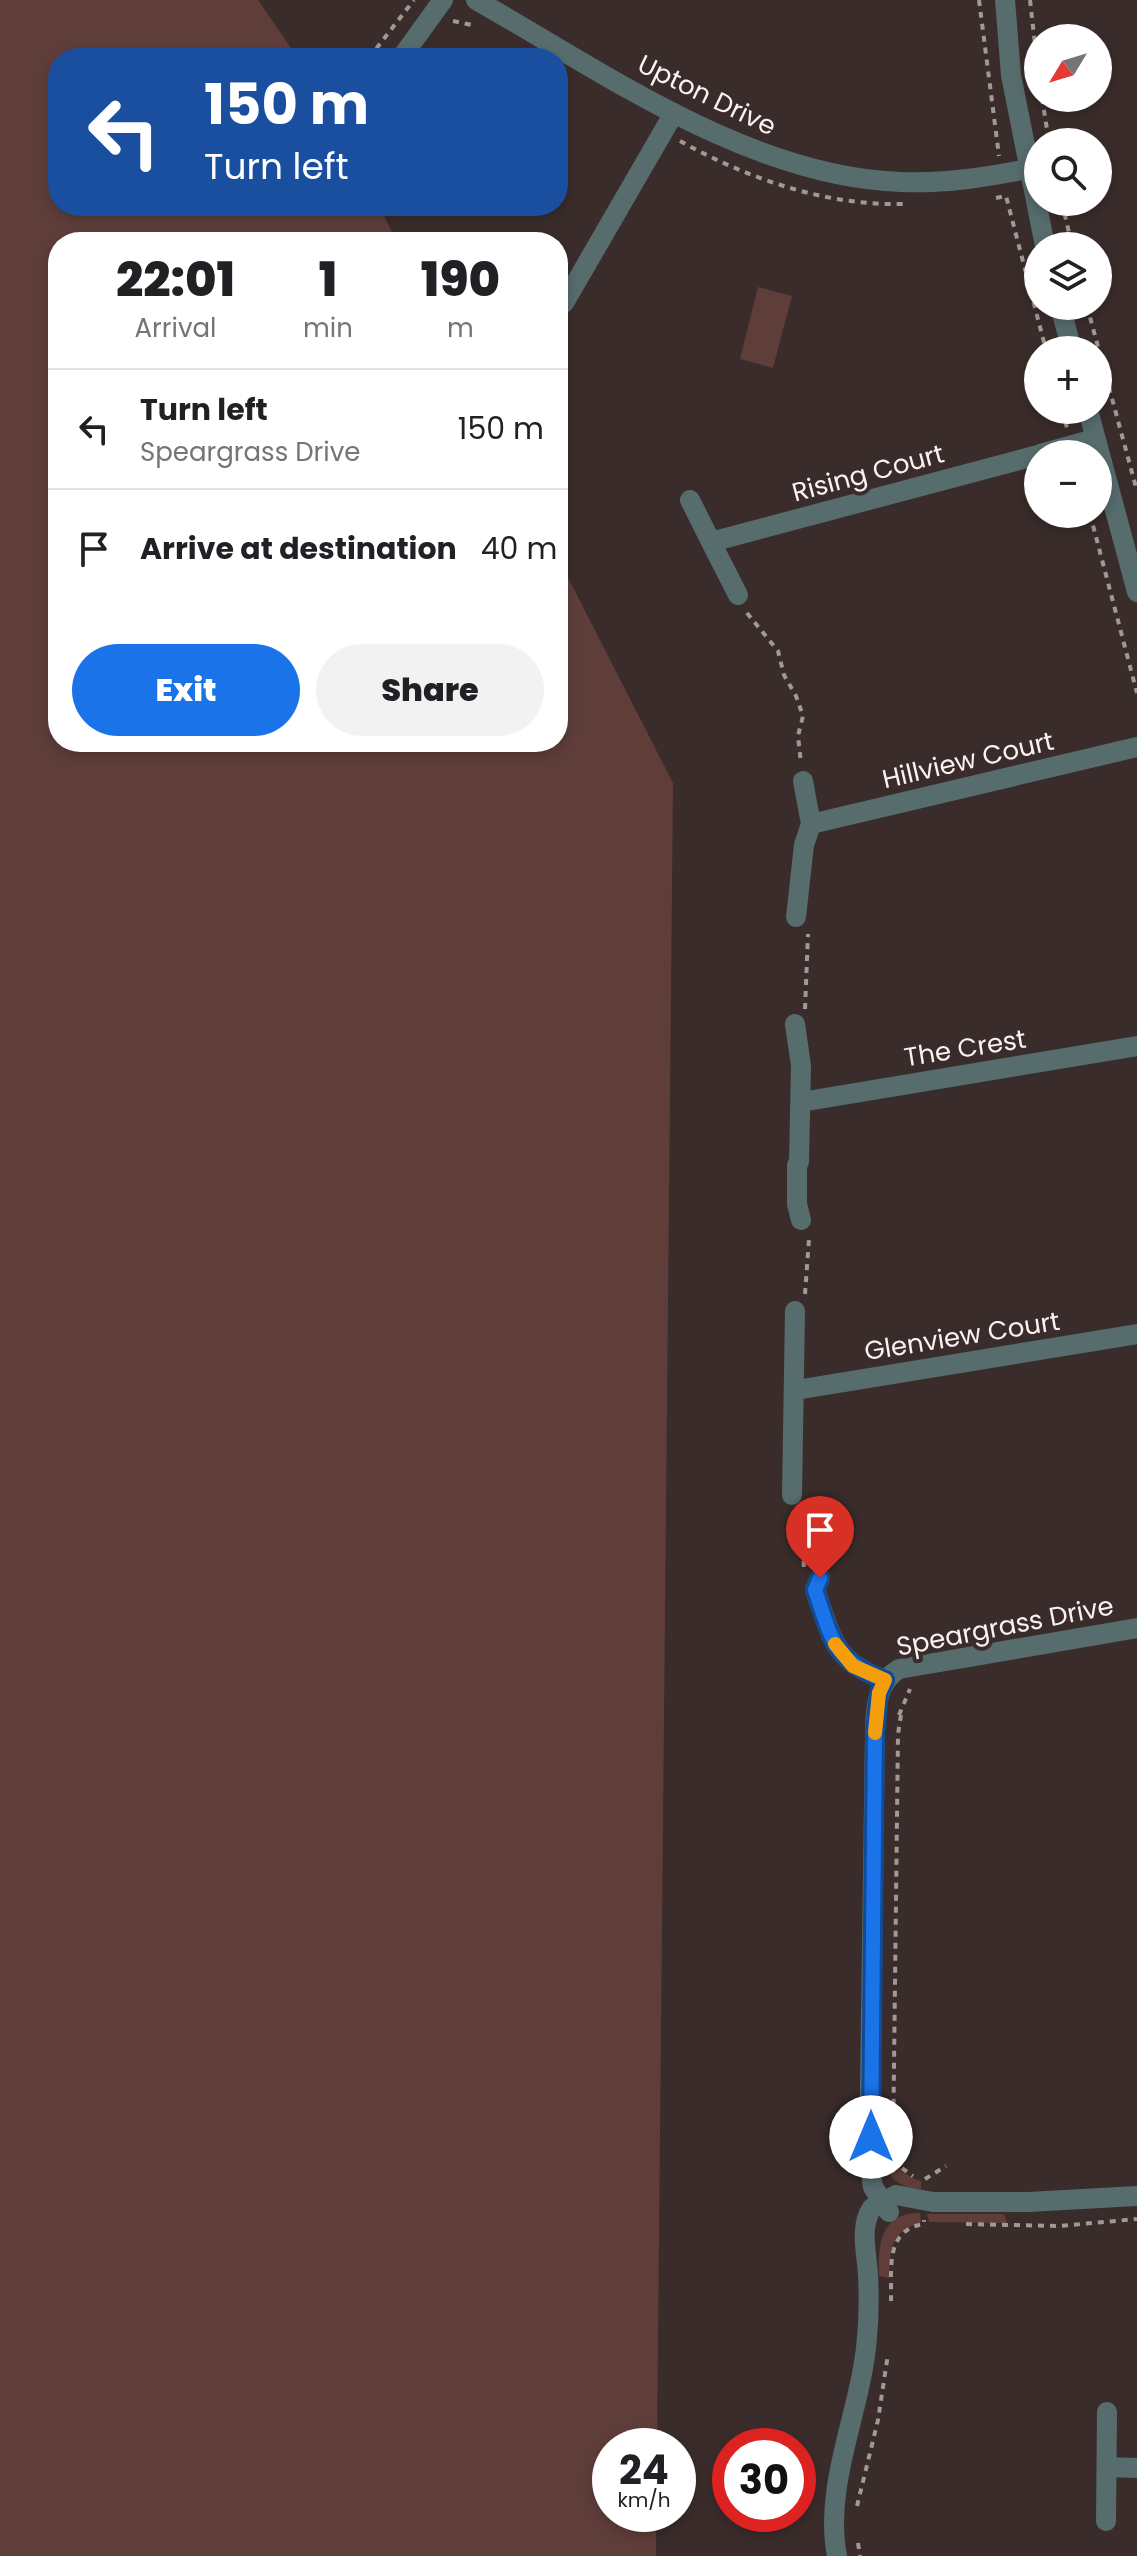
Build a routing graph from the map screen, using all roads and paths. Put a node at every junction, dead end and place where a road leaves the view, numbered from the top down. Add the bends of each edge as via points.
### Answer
1 (414, 0) edge
2 (476, 0) edge
3 (979, 0) edge
4 (1005, 0) edge
5 (1030, 0) edge
6 (440, 6) edge
7 (1033, 24) edge
8 (487, 31) dead end
9 (377, 48) edge
10 (408, 48) edge
11 (552, 48) edge
12 (568, 58) edge
13 (669, 122) junction
14 (1024, 147) edge
15 (1024, 170) edge
16 (1002, 174) junction
17 (1006, 196) junction
18 (993, 198) dead end
19 (911, 204) dead end
20 (568, 296) edge
21 (1091, 320) edge
22 (1042, 336) edge
23 (1091, 424) edge
24 (1095, 439) junction
25 (1091, 440) edge
26 (1024, 458) edge
27 (1137, 491) edge
28 (690, 500) dead end
29 (1094, 528) edge
30 (711, 542) junction
31 (1137, 592) edge
32 (738, 595) joint
33 (1137, 693) edge
34 (1137, 747) edge
35 (803, 781) joint
36 (811, 824) junction
37 (799, 923) joint
38 (795, 1019) joint
39 (1137, 1046) edge
40 (801, 1102) junction
41 (802, 1224) joint
42 (794, 1308) joint
43 (1137, 1334) edge
44 (796, 1390) junction
45 (791, 1497) joint
46 (810, 1587) joint
47 (1137, 1628) edge
48 (885, 1680) junction
49 (924, 1686) dead end
50 (876, 1708) junction
51 (901, 1715) junction
52 (946, 2166) dead end
53 (926, 2196) junction
54 (1137, 2196) edge
55 (886, 2204) junction
56 (891, 2310) dead end
57 (889, 2340) dead end
58 (1107, 2412) dead end
59 (1108, 2467) junction
60 (1137, 2468) edge
61 (857, 2518) dead end
62 (1106, 2521) dead end
63 (857, 2531) dead end
64 (837, 2556) edge
65 (860, 2556) edge

1 - 9 path
2 - 11 street, Upton Drive
3 - 16 path
4 - 14 street
5 - 7 path
6 - 8 path via 449,20
6 - 10 street
12 - 13 street, Upton Drive
13 - 16 street, Upton Drive via 842,176 902,183
13 - 19 path via 714,160 763,181 836,198
13 - 20 street
15 - 16 street, Upton Drive
16 - 17 path
17 - 18 path
17 - 22 path
21 - 27 path
23 - 24 street
24 - 25 street, Rising Court
24 - 31 street
26 - 30 street, Rising Court
28 - 30 street
29 - 33 path
30 - 32 street
32 - 35 path via 750,619 778,651 803,716 798,736
34 - 36 street, Hillview Court
35 - 36 street
36 - 37 street via 804,845
37 - 38 path
38 - 40 street
39 - 40 street, The Crest
40 - 41 street via 797,1204
41 - 42 path via 810,1255
42 - 44 street
43 - 44 street, Glenview Court
44 - 45 street
45 - 46 path
46 - 48 street, Speargrass Drive via 840,1652 853,1666
47 - 48 street, Speargrass Drive via 910,1666
48 - 50 street, Speargrass Drive
49 - 51 path via 908,1689
50 - 51 path
50 - 55 street, Speargrass Drive via 871,2137
51 - 53 path via 893,2149 899,2166
52 - 53 path
53 - 54 street via 1067,2202
53 - 55 street
53 - 56 path via 924,2224 907,2230 893,2246
55 - 64 street via 869,2275 860,2391 834,2508
57 - 61 path
58 - 59 street
59 - 60 street
59 - 62 street
63 - 65 path

